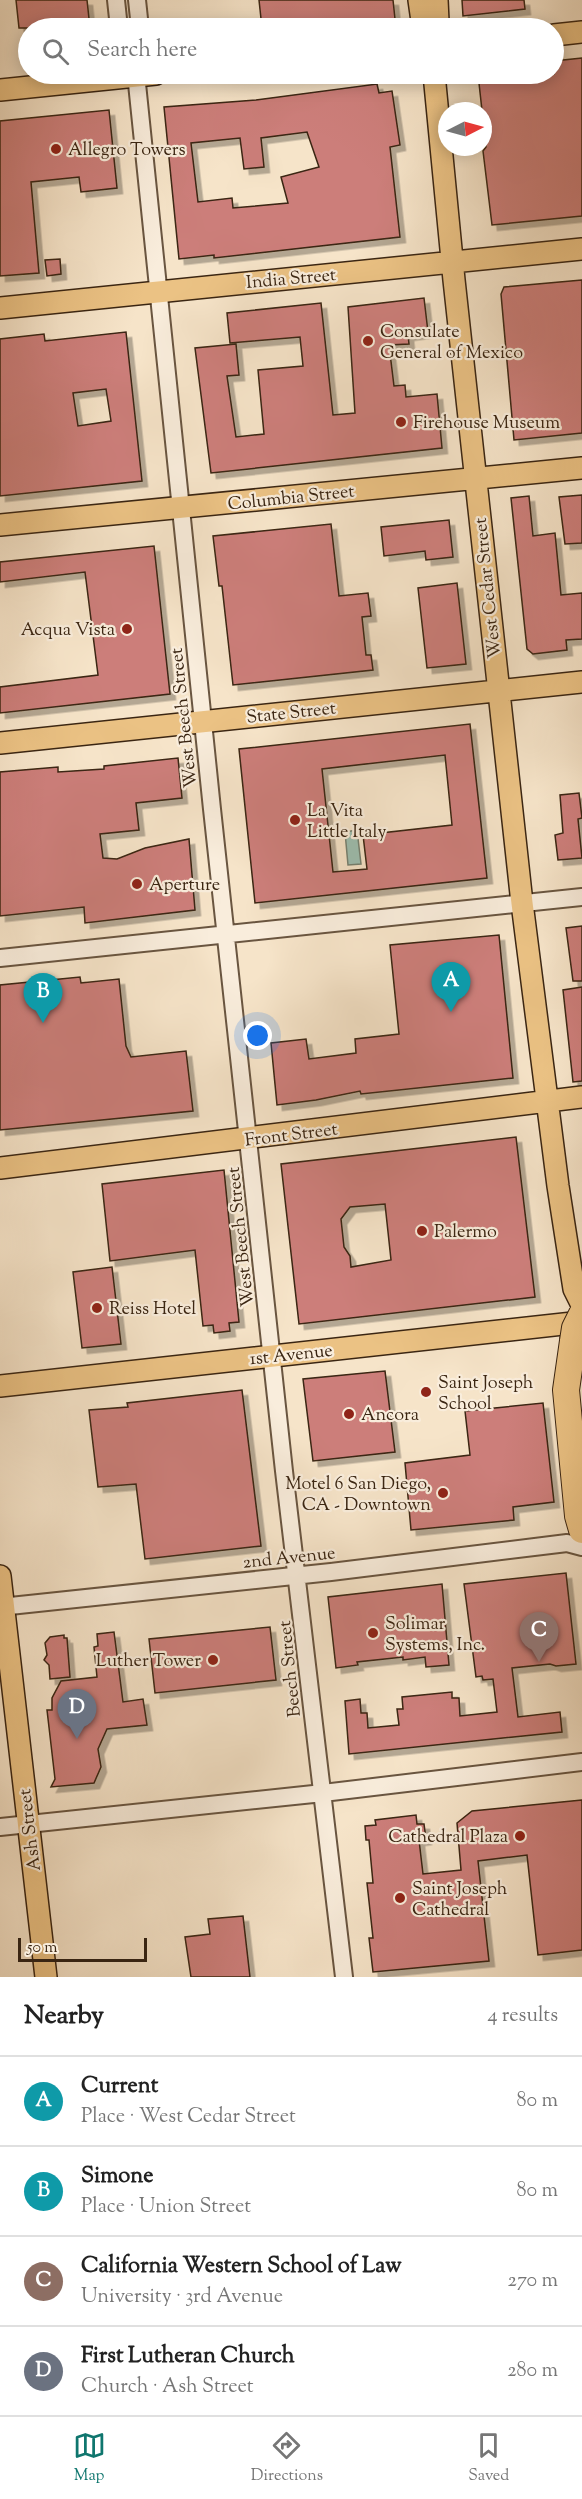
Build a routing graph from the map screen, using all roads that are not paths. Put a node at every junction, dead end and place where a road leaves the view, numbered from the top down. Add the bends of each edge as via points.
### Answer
1 (116, 0) edge
2 (137, 0) edge
3 (419, 0) edge
4 (437, 0) edge
5 (118, 18) edge
6 (139, 18) edge
7 (422, 18) edge
8 (436, 18) edge
9 (582, 32) edge
10 (564, 34) edge
11 (52, 84) edge
12 (141, 84) edge
13 (435, 84) edge
14 (0, 90) edge
15 (582, 249) edge
16 (452, 263) junction
17 (158, 290) junction
18 (0, 308) edge
19 (582, 468) edge
20 (475, 478) junction
21 (180, 508) junction
22 (0, 525) edge
23 (582, 682) edge
24 (498, 691) junction
25 (203, 722) junction
26 (0, 743) edge
27 (582, 897) edge
28 (522, 903) junction
29 (226, 935) junction
30 (0, 958) edge
31 (582, 1097) edge
32 (549, 1102) junction
33 (249, 1139) junction
34 (0, 1168) edge
35 (582, 1305) edge
36 (582, 1314) edge
37 (582, 1322) edge
38 (273, 1356) junction
39 (0, 1386) edge
40 (578, 1539) edge
41 (0, 1576) edge
42 (298, 1576) junction
43 (2, 1607) edge
44 (582, 1762) edge
45 (323, 1793) junction
46 (28, 1824) junction
47 (0, 1827) edge
48 (46, 1977) edge
49 (344, 1977) edge

1 - 5 street
2 - 6 street
3 - 7 main road
4 - 8 main road
9 - 10 main road
11 - 14 main road
12 - 17 street, West Beech Street
13 - 16 main road, West Cedar Street
15 - 16 main road, India Street
16 - 17 main road, India Street
16 - 20 main road, West Cedar Street
17 - 18 main road, India Street
17 - 21 street, West Beech Street
19 - 20 main road, Columbia Street
20 - 21 main road, Columbia Street
20 - 24 main road, West Cedar Street
21 - 22 main road, Columbia Street
21 - 25 street, West Beech Street
23 - 24 main road, State Street
24 - 25 main road, State Street
24 - 28 main road, West Cedar Street
25 - 26 main road, State Street
25 - 29 street, West Beech Street
27 - 28 street
28 - 29 street
28 - 32 main road, West Cedar Street
29 - 30 street
29 - 33 street, West Beech Street
31 - 32 main road, Front Street
32 - 33 main road, Front Street
32 - 35 main road, West Cedar Street via 574,1289
33 - 34 main road, Front Street
33 - 38 street, West Beech Street
36 - 40 highway, bridge via 575,1328 566,1390
37 - 38 main road, 1st Avenue
38 - 39 main road, 1st Avenue
38 - 42 street, Beech Street
40 - 42 street, 2nd Avenue
41 - 43 main road, Ash Street
42 - 43 street, 2nd Avenue
42 - 45 street, Beech Street
43 - 46 main road, Ash Street
44 - 45 street
45 - 46 street
45 - 49 street, Beech Street
46 - 47 street
46 - 48 main road, Ash Street

